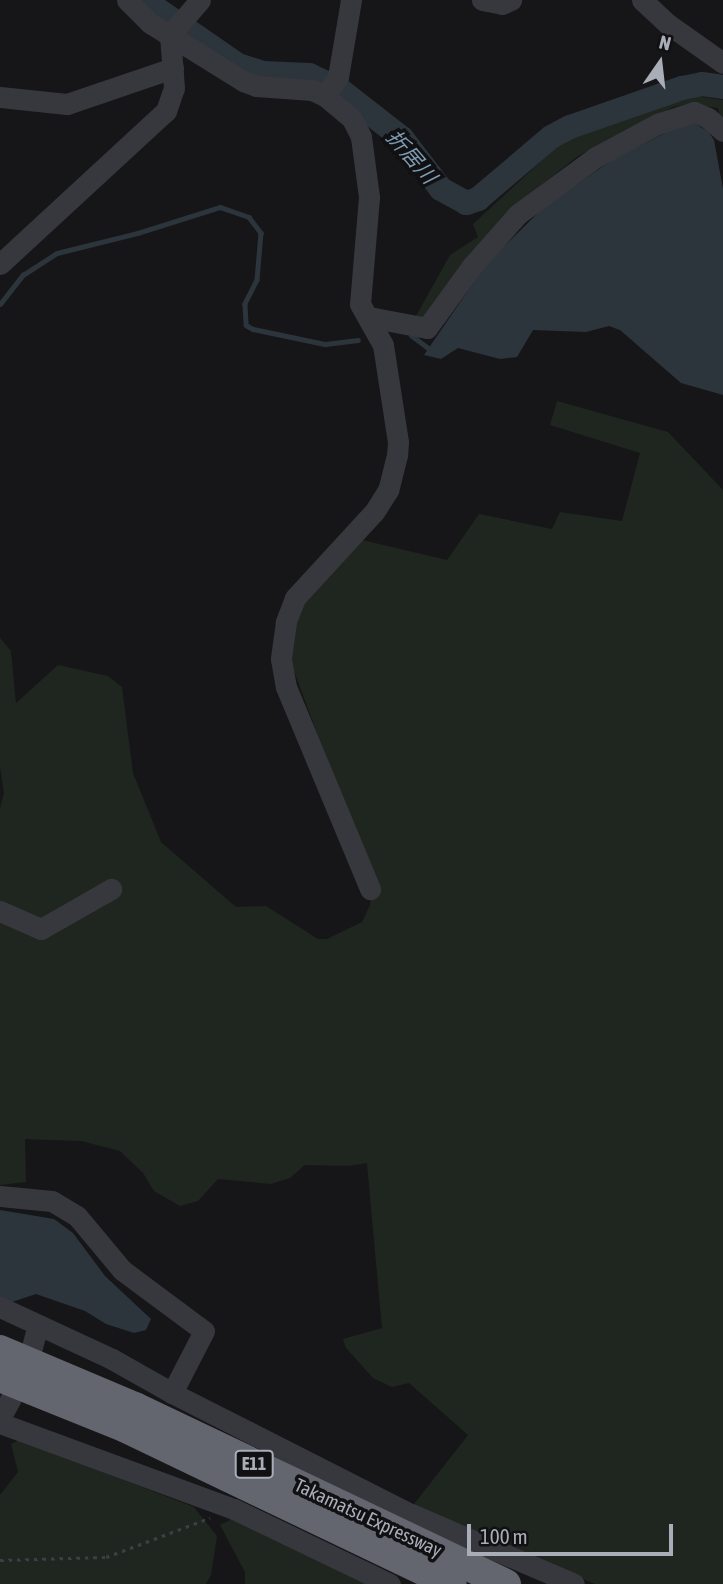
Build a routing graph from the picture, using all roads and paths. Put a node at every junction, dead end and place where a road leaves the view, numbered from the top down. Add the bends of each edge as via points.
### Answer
1 (127, 0) edge
2 (200, 0) edge
3 (351, 0) edge
4 (482, 0) edge
5 (511, 0) edge
6 (642, 0) edge
7 (175, 29) junction
8 (723, 63) edge
9 (173, 68) junction
10 (331, 88) junction
11 (0, 97) edge
12 (723, 131) edge
13 (0, 264) edge
14 (369, 317) junction
15 (111, 889) dead end
16 (370, 889) dead end
17 (0, 911) edge
18 (0, 1196) edge
19 (0, 1307) edge
20 (38, 1325) junction
21 (32, 1347) dead end
22 (0, 1350) edge
23 (172, 1393) junction
24 (3, 1398) edge
25 (0, 1423) edge
26 (234, 1509) junction
27 (0, 1560) edge
28 (390, 1584) edge
29 (451, 1584) edge
30 (506, 1584) edge
31 (574, 1584) edge

1 - 7 street via 150,23
2 - 7 street
3 - 10 street
4 - 5 street via 502,4
6 - 8 street
7 - 9 street
7 - 10 street via 256,86
9 - 11 street via 67,104
9 - 13 street via 173,99 166,111
10 - 14 street via 363,146 369,197 360,303
12 - 14 street via 694,112 657,124 596,157 518,214 472,266 427,328
14 - 16 street via 387,364 397,455 387,490 374,512 295,598 281,659 286,687
15 - 17 street via 41,929
18 - 23 street via 52,1201 76,1216 122,1270 204,1331
19 - 20 street
20 - 21 street
20 - 23 street
22 - 30 highway, Takamatsu Expressway / E11 via 135,1407
23 - 31 street via 411,1514
24 - 29 highway, Takamatsu Expressway / E11 via 125,1428
25 - 26 street
26 - 27 path via 106,1557
26 - 28 street

